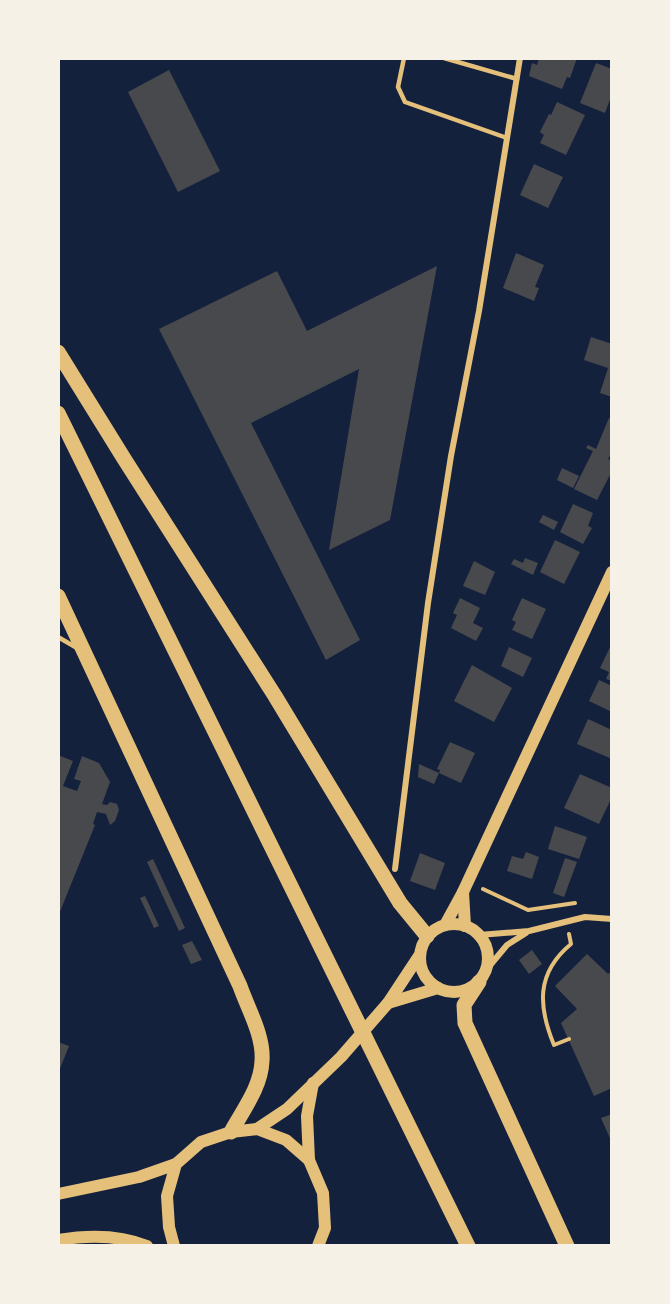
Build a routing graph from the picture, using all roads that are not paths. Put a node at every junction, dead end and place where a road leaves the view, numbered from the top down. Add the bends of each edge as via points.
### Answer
1 (404, 58) edge
2 (444, 58) edge
3 (520, 58) edge
4 (517, 80) junction
5 (507, 138) junction
6 (58, 351) edge
7 (58, 413) edge
8 (612, 572) edge
9 (58, 596) edge
10 (58, 637) edge
11 (86, 654) junction
12 (395, 869) dead end
13 (465, 888) junction
14 (612, 919) edge
15 (445, 925) junction
16 (465, 926) junction
17 (529, 931) junction
18 (479, 934) junction
19 (427, 936) junction
20 (419, 956) junction
21 (483, 975) junction
22 (438, 988) junction
23 (388, 1003) junction
24 (314, 1083) junction
25 (257, 1129) junction
26 (231, 1132) junction
27 (309, 1160) junction
28 (176, 1164) junction
29 (58, 1194) edge
30 (58, 1240) edge
31 (147, 1245) edge
32 (174, 1245) edge
33 (318, 1245) edge
34 (468, 1245) edge
35 (567, 1245) edge

1 - 5 lane via 398,87 405,102
2 - 4 lane
3 - 4 street
4 - 5 street
5 - 12 street via 428,603
6 - 19 main road via 275,696 396,898
7 - 34 main road
8 - 13 main road
9 - 11 main road
10 - 11 lane
11 - 26 main road via 235,975 258,1034 260,1075
13 - 15 main road
13 - 16 main road
14 - 17 street via 585,917
15 - 16 main road
15 - 19 main road
16 - 18 main road
17 - 18 street
17 - 21 street via 507,945
18 - 21 main road via 487,950
19 - 20 main road
20 - 22 main road via 422,971
20 - 23 main road
21 - 22 main road via 470,988 459,992
21 - 35 main road via 464,1005 465,1023
22 - 23 main road
23 - 24 main road
24 - 25 main road
24 - 27 main road via 307,1116
25 - 26 main road
25 - 27 main road via 286,1140
26 - 28 main road via 201,1142
27 - 33 main road via 323,1192 325,1228
28 - 29 main road via 139,1177
28 - 32 main road via 167,1196
30 - 31 main road via 83,1236

